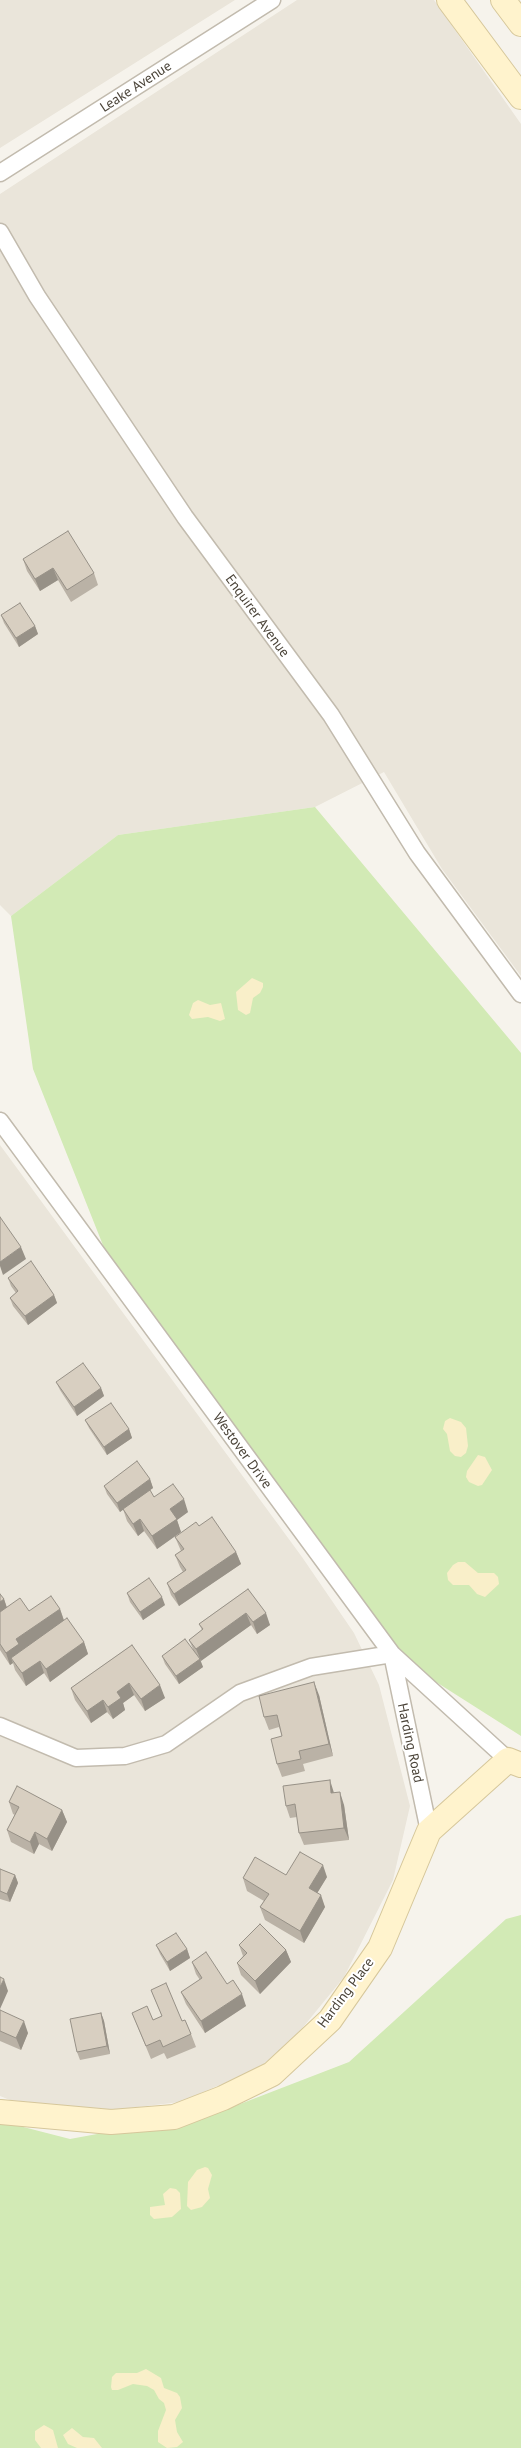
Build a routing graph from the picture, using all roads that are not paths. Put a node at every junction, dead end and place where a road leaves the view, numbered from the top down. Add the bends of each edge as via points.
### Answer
1 (272, 0) edge
2 (449, 0) edge
3 (503, 0) edge
4 (521, 24) edge
5 (521, 97) edge
6 (0, 173) edge
7 (0, 232) edge
8 (521, 994) edge
9 (0, 1121) edge
10 (392, 1654) junction
11 (0, 1726) edge
12 (514, 1762) edge
13 (428, 1831) junction
14 (0, 2112) edge

1 - 6 street, Leake Avenue
2 - 5 main road
3 - 4 main road
7 - 8 street, Enquirer Avenue via 36,296 185,517 330,715 417,854
9 - 10 street, Westover Drive
10 - 11 street via 311,1667 240,1693 166,1744 125,1756 76,1758
10 - 12 street, Westover Drive
10 - 13 street, Harding Road
12 - 13 main road, Harding Place
13 - 14 main road, Harding Place via 380,1948 330,2020 272,2074 174,2117 111,2122

